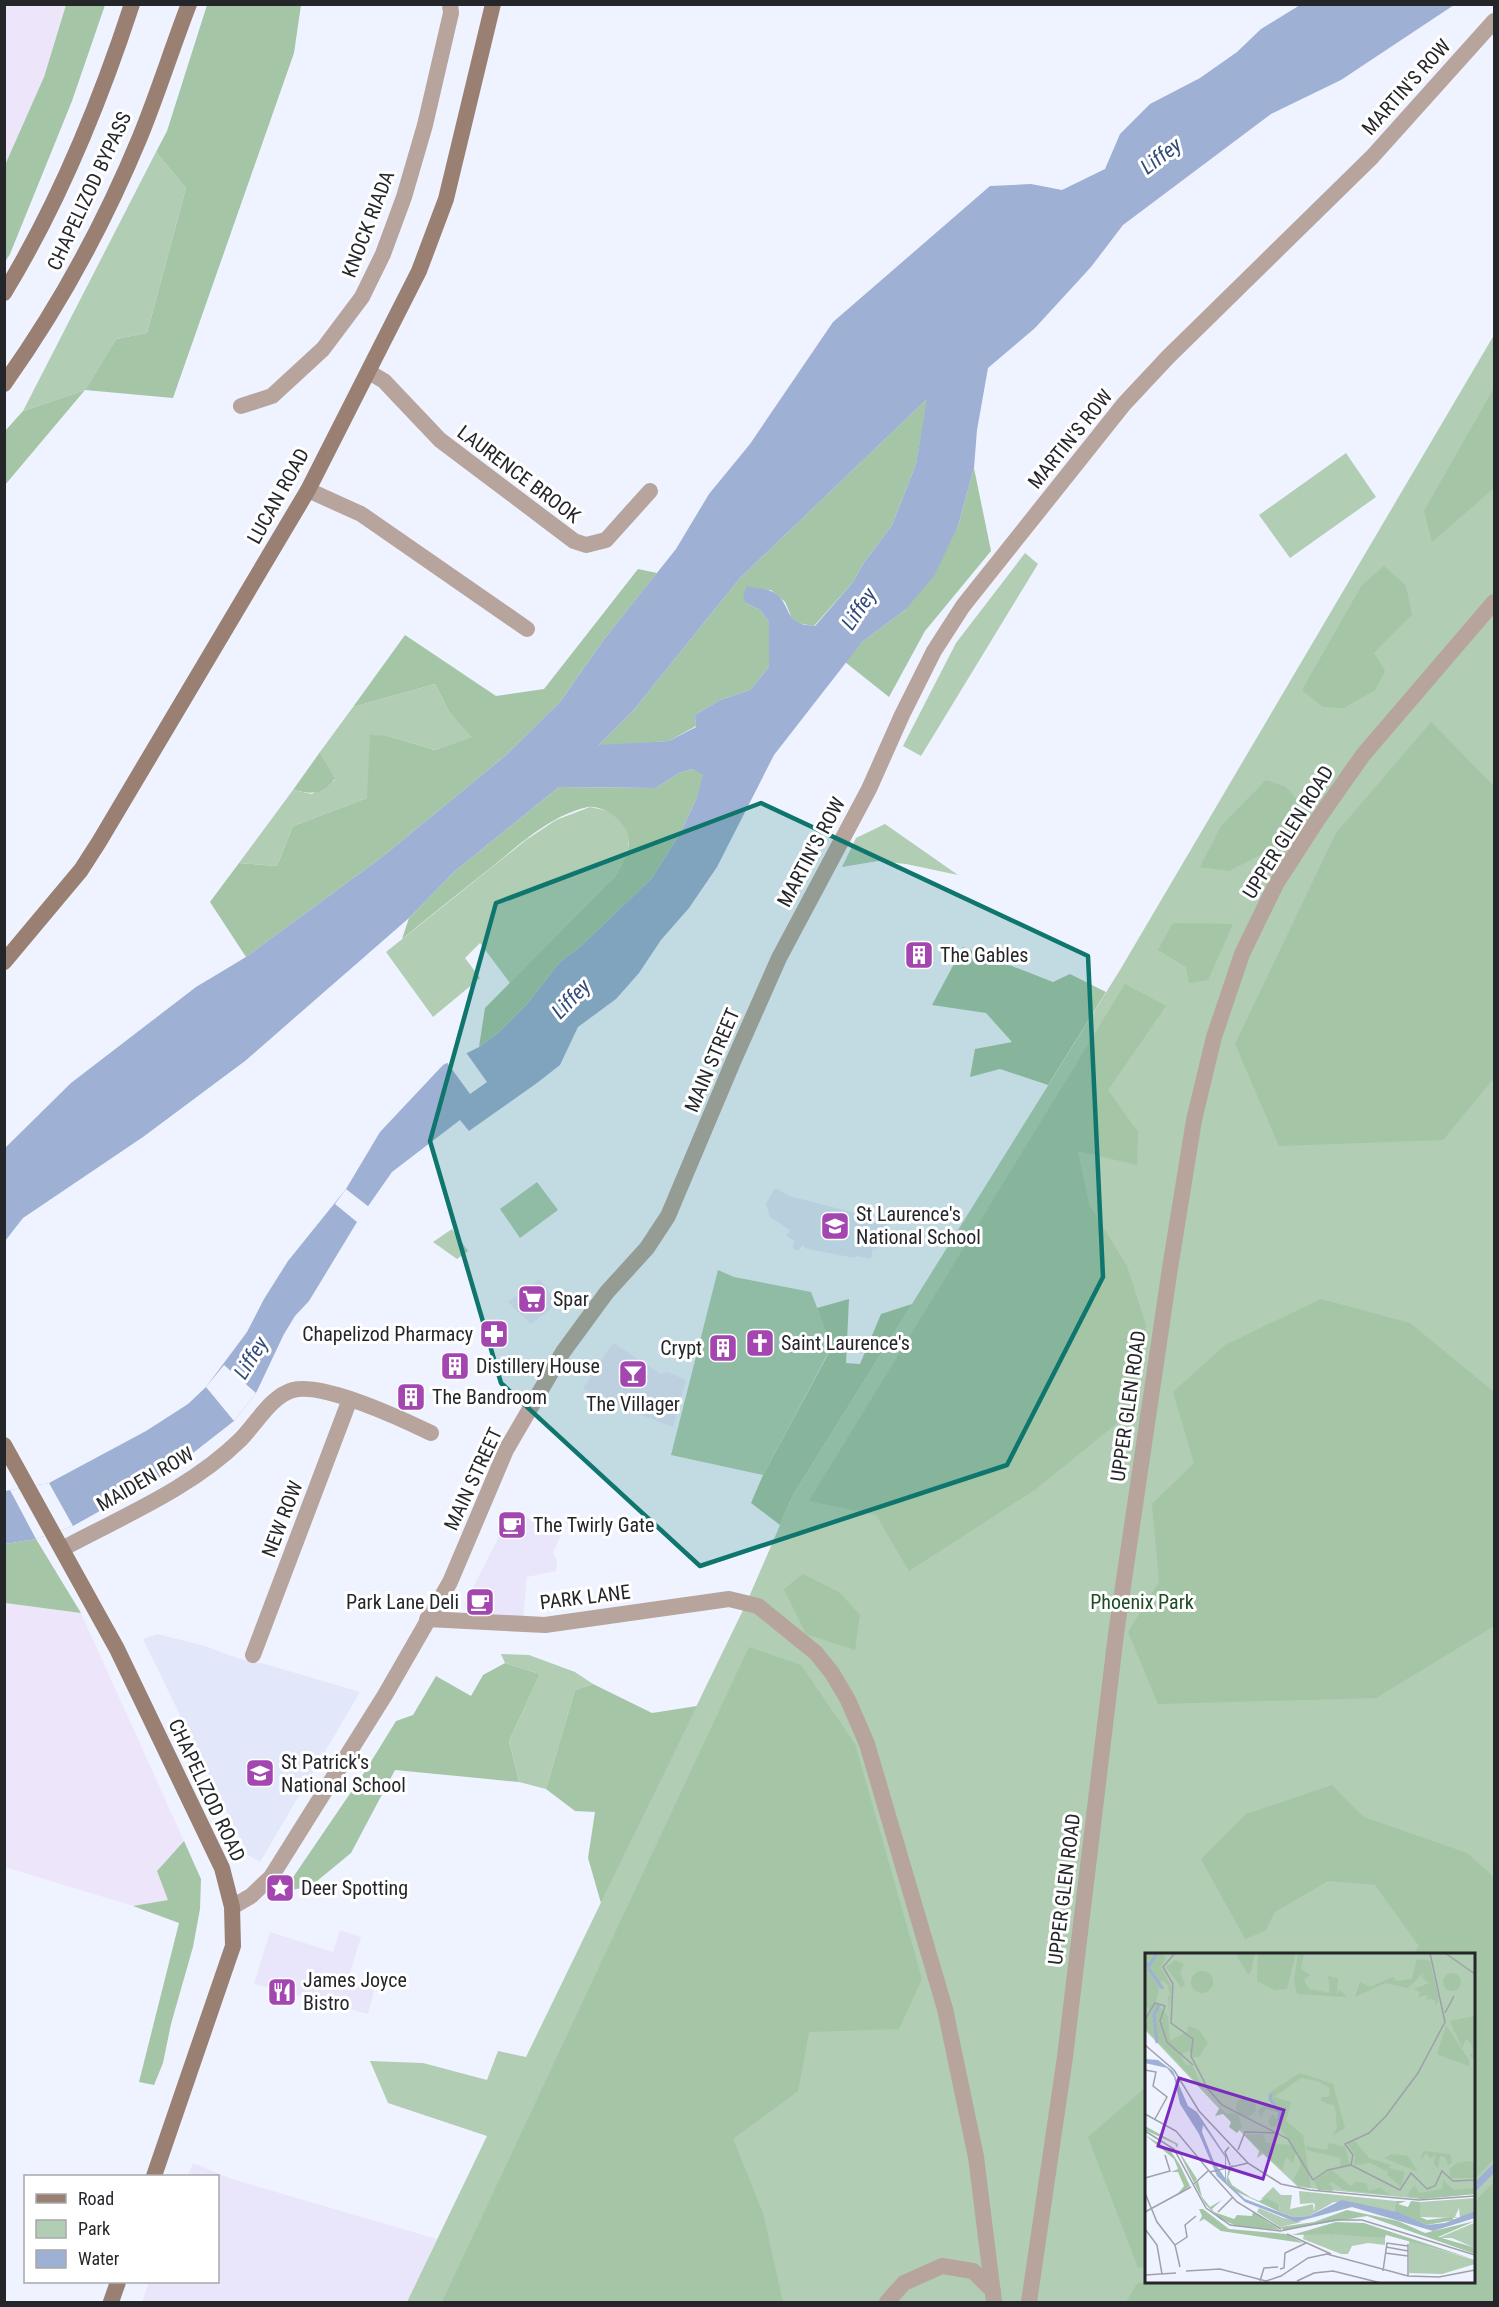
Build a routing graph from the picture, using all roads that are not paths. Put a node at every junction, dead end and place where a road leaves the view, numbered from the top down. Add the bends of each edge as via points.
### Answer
1 (132, 4) edge
2 (189, 4) edge
3 (450, 4) edge
4 (493, 4) edge
5 (1494, 21) edge
6 (4, 293) edge
7 (369, 372) junction
8 (4, 384) edge
9 (241, 406) dead end
10 (308, 490) junction
11 (650, 491) dead end
12 (1494, 602) edge
13 (527, 629) dead end
14 (779, 958) joint
15 (4, 962) edge
16 (350, 1399) junction
17 (431, 1433) dead end
18 (4, 1444) edge
19 (59, 1544) junction
20 (428, 1619) junction
21 (253, 1655) dead end
22 (232, 1907) junction
23 (154, 2175) edge
24 (118, 2283) edge
25 (993, 2297) edge
26 (111, 2302) edge
27 (887, 2302) edge
28 (1029, 2302) edge

1 - 6 main road, CHAPELIZOD BYPASS via 86,132 56,198
2 - 8 main road, CHAPELIZOD BYPASS via 140,137 90,247 40,333
3 - 9 street, KNOCK RIADA via 425,124 407,186 383,254 362,297 323,349 272,396
4 - 7 main road, LUCAN ROAD via 446,199 419,271
5 - 14 street, MARTIN'S ROW via 1372,157 1124,404 963,606 934,651 869,789
7 - 10 main road, LUCAN ROAD
7 - 11 street, LAURENCE BROOK via 384,381 440,440 574,541 586,545 606,540
10 - 13 street via 361,514
10 - 15 main road, LUCAN ROAD via 81,870
12 - 28 street, UPPER GLEN ROAD via 1363,755 1312,828 1276,884 1242,954 1214,1037 1194,1120 1116,1634 1065,2057
14 - 20 street, MAIN STREET via 668,1216 563,1352 506,1450 450,1582
16 - 17 street, MAIDEN ROW
16 - 19 street, MAIDEN ROW via 295,1389 280,1395 216,1463 180,1487
16 - 21 street, NEW ROW
18 - 19 main road, CHAPELIZOD ROAD
19 - 22 main road, CHAPELIZOD ROAD via 117,1649 222,1868
20 - 22 street, MAIN STREET via 271,1876 251,1896
20 - 25 street, PARK LANE via 545,1625 729,1599 758,1606 816,1653 848,1700 867,1744 945,2009 976,2157
22 - 23 main road, CHAPELIZOD ROAD via 233,1946
24 - 26 main road
25 - 27 street via 973,2271 942,2266 904,2283

